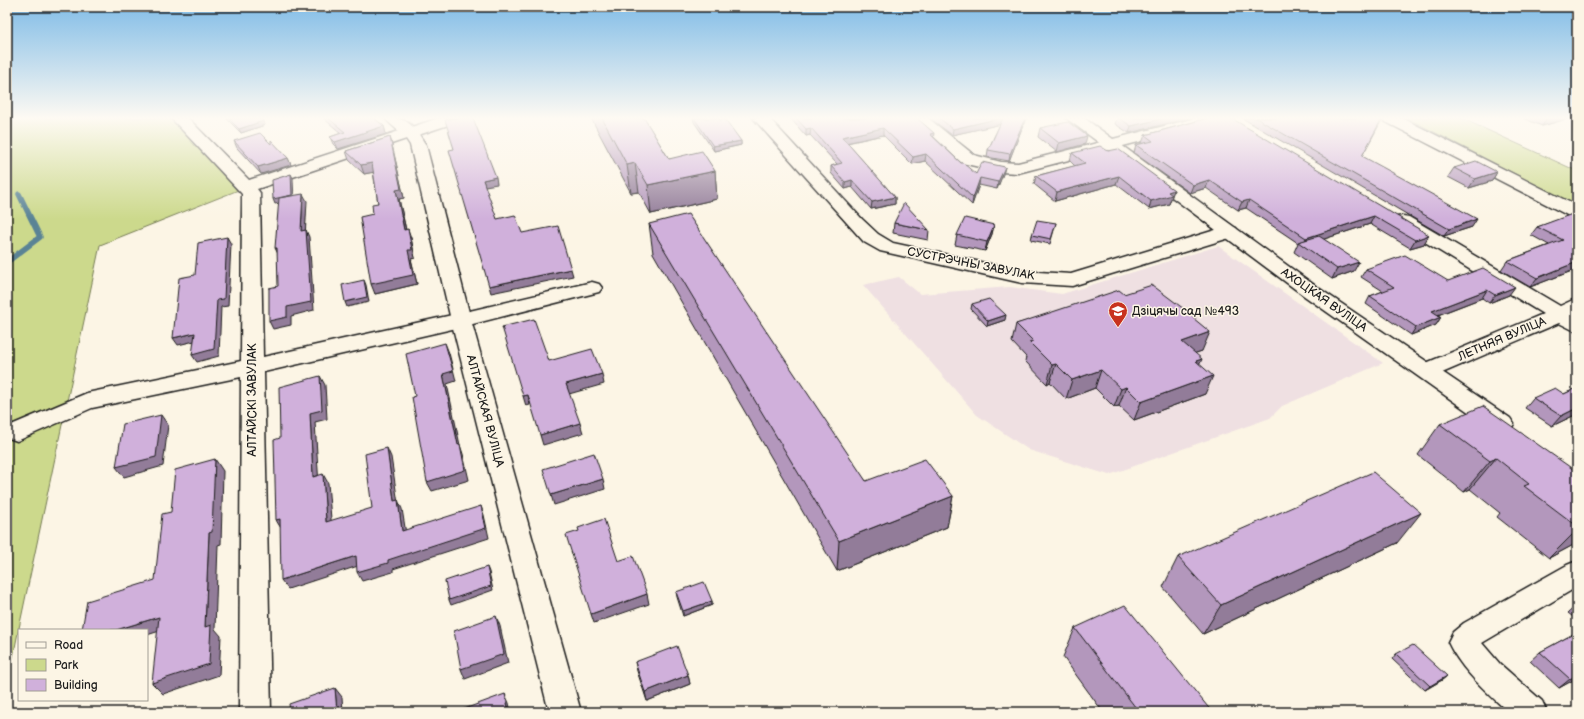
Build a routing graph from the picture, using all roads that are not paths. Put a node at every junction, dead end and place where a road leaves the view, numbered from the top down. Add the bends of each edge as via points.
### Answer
1 (212, 152) edge
2 (352, 152) edge
3 (420, 152) edge
4 (793, 152) edge
5 (959, 152) edge
6 (1085, 152) edge
7 (1120, 152) edge
8 (1456, 152) edge
9 (246, 187) junction
10 (1577, 213) edge
11 (1390, 214) edge
12 (1228, 232) junction
13 (592, 288) dead end
14 (1571, 315) edge
15 (461, 320) junction
16 (252, 367) junction
17 (1427, 371) junction
18 (17, 432) dead end
19 (1518, 436) edge
20 (1577, 573) edge
21 (255, 712) edge
22 (565, 712) edge
23 (1531, 712) edge

1 - 9 street, АЛТАЙСКІ ЗАВУЛАК
2 - 9 street
3 - 15 street, АЛТАЙСКАЯ ВУЛІЦА
4 - 12 street, СУСТРЭЧНЫ ЗАВУЛАК via 856,223 871,238 887,247 1022,277 1072,280
5 - 6 street via 968,159 1001,167 1018,168
7 - 12 street, АХОЦКАЯ ВУЛІЦА
8 - 10 street
9 - 16 street, АЛТАЙСКІ ЗАВУЛАК via 251,193
11 - 14 street
12 - 17 street, АХОЦКАЯ ВУЛІЦА
13 - 15 street
14 - 17 street, ЛЕТНЯЯ ВУЛІЦА
15 - 16 street
15 - 22 street, АЛТАЙСКАЯ ВУЛІЦА
16 - 18 street via 87,400
16 - 21 street, АЛТАЙСКІ ЗАВУЛАК
17 - 19 street, АХОЦКАЯ ВУЛІЦА
20 - 23 street via 1474,632 1463,642 1489,674

